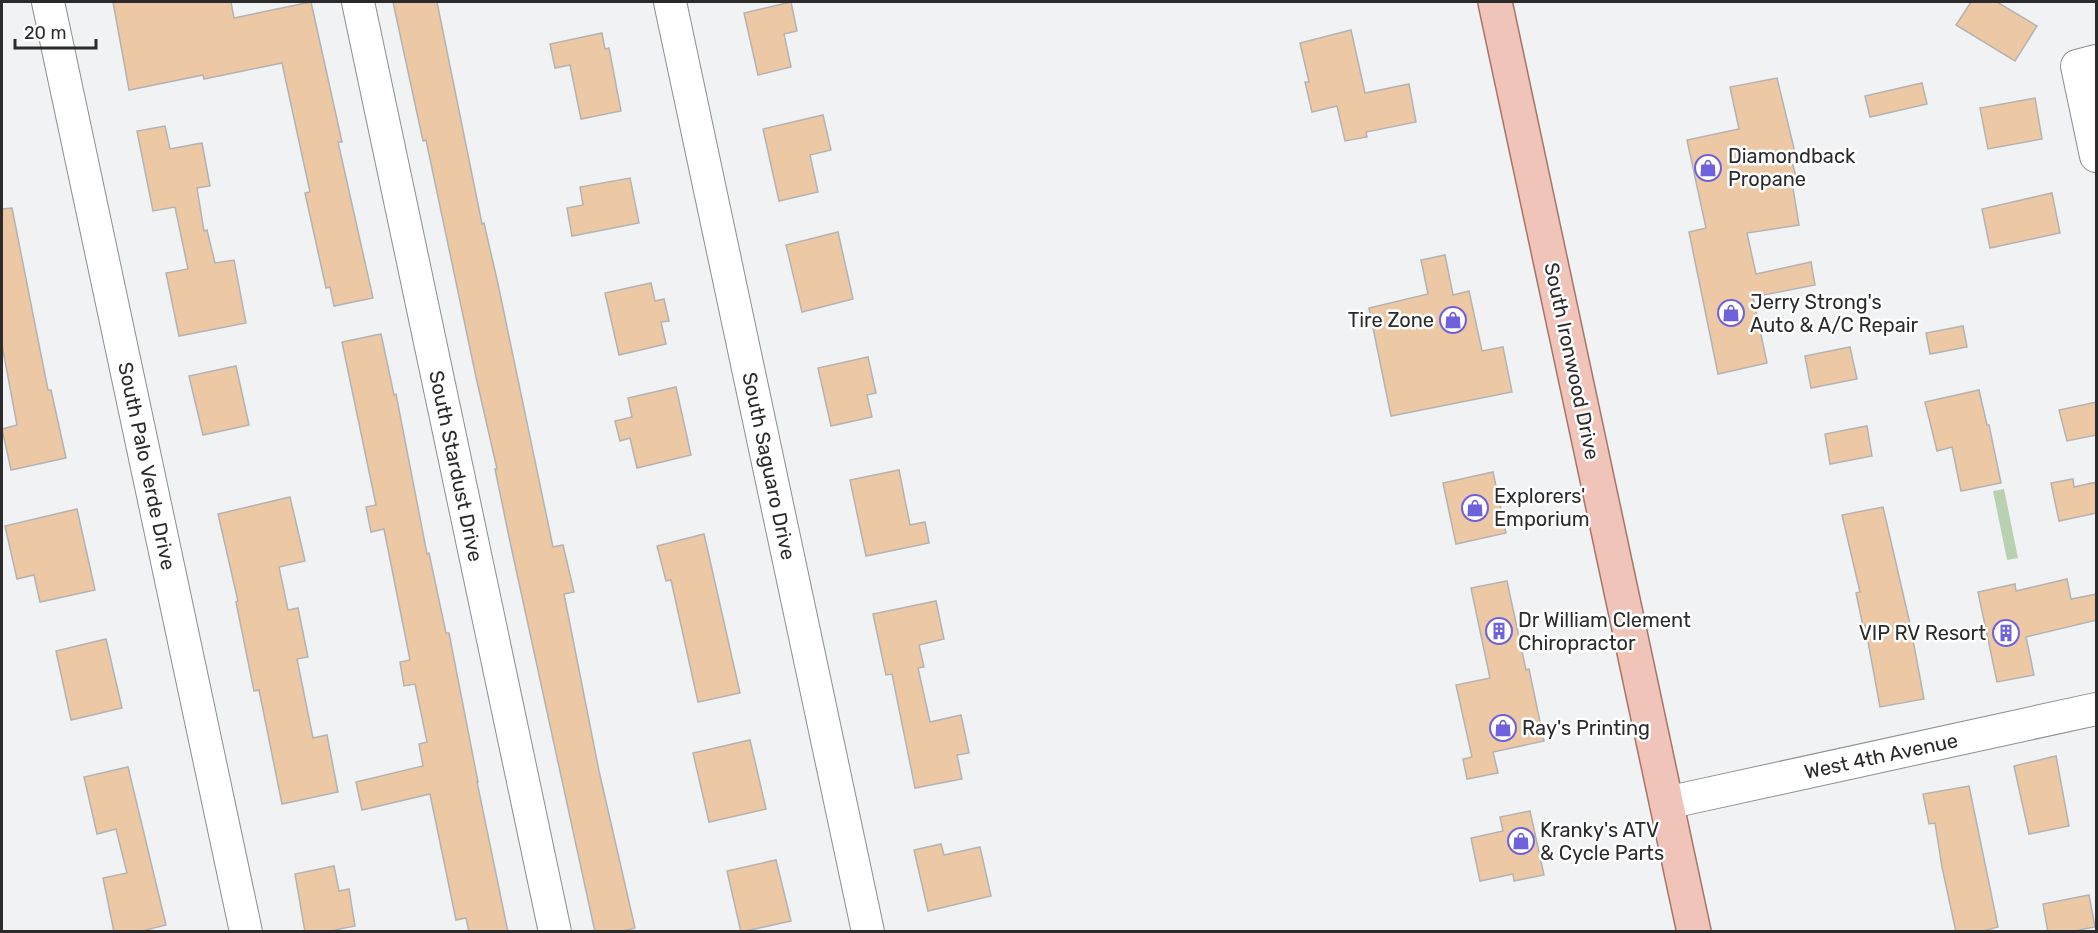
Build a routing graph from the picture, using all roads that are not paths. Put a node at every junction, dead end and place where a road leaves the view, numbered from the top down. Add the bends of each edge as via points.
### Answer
1 (48, 2) edge
2 (358, 2) edge
3 (670, 2) edge
4 (1495, 2) edge
5 (2087, 64) edge
6 (2097, 156) edge
7 (2097, 710) edge
8 (1666, 802) junction
9 (246, 932) edge
10 (555, 932) edge
11 (868, 932) edge
12 (1694, 932) edge

1 - 9 street, South Palo Verde Drive
2 - 10 street, South Stardust Drive
3 - 11 street, South Saguaro Drive
4 - 8 main road, South Ironwood Drive
5 - 6 street
7 - 8 street, West 4th Avenue
8 - 12 main road, South Ironwood Drive

